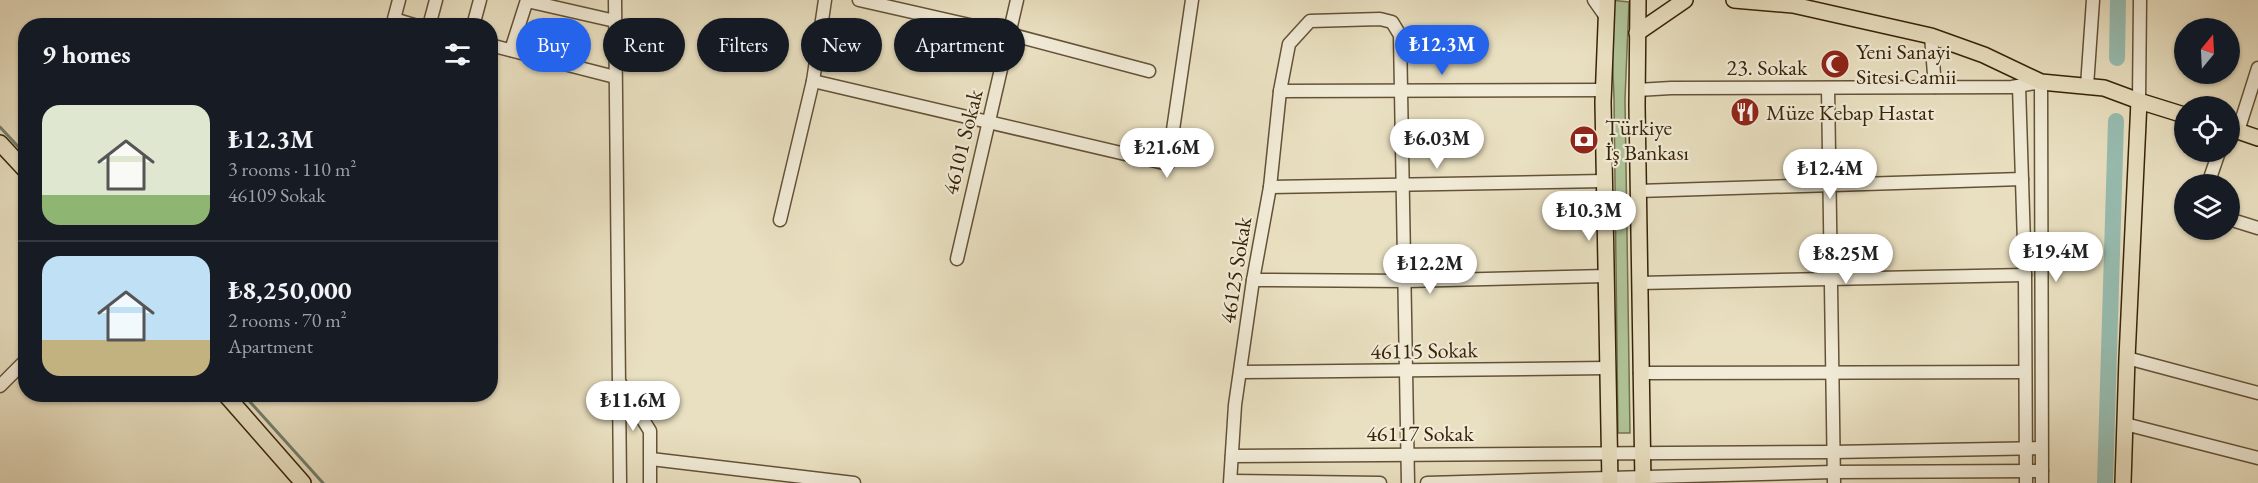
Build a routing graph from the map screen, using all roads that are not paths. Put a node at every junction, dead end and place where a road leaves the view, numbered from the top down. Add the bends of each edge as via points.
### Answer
1 (399, 0) edge
2 (436, 0) edge
3 (480, 0) edge
4 (527, 0) edge
5 (615, 0) edge
6 (825, 0) edge
7 (859, 0) edge
8 (1017, 0) edge
9 (1192, 0) edge
10 (1593, 0) edge
11 (1607, 0) edge
12 (1638, 0) edge
13 (1684, 0) edge
14 (1734, 0) edge
15 (2092, 0) edge
16 (2140, 0) edge
17 (1786, 3) edge
18 (1606, 17) junction
19 (394, 18) edge
20 (431, 18) edge
21 (475, 18) edge
22 (603, 18) edge
23 (615, 18) edge
24 (939, 18) edge
25 (1013, 18) edge
26 (1637, 33) junction
27 (1931, 36) junction
28 (1025, 38) edge
29 (498, 47) edge
30 (511, 50) junction
31 (2258, 68) edge
32 (1149, 71) dead end
33 (615, 72) edge
34 (1001, 72) edge
35 (615, 77) junction
36 (813, 81) junction
37 (2041, 82) junction
38 (2019, 86) junction
39 (2087, 86) junction
40 (1828, 87) junction
41 (1935, 87) junction
42 (1604, 90) junction
43 (1637, 90) junction
44 (1280, 91) junction
45 (1402, 91) junction
46 (2139, 101) junction
47 (2174, 112) edge
48 (2240, 112) edge
49 (989, 121) junction
50 (2240, 132) edge
51 (2258, 138) edge
52 (0, 143) edge
53 (18, 162) edge
54 (2022, 179) junction
55 (1605, 181) junction
56 (1830, 185) junction
57 (1404, 186) junction
58 (1270, 187) junction
59 (1638, 191) junction
60 (780, 220) dead end
61 (2240, 222) edge
62 (2258, 228) edge
63 (957, 259) dead end
64 (2025, 274) junction
65 (1606, 276) junction
66 (1831, 279) junction
67 (1253, 280) junction
68 (1406, 281) junction
69 (1639, 283) junction
70 (2127, 358) junction
71 (18, 368) edge
72 (1607, 368) junction
73 (1407, 371) junction
74 (1241, 372) junction
75 (2025, 372) junction
76 (1640, 373) junction
77 (1832, 373) junction
78 (620, 382) junction
79 (0, 386) edge
80 (2258, 393) edge
81 (232, 402) edge
82 (2125, 424) junction
83 (2025, 448) junction
84 (2042, 448) junction
85 (1833, 452) junction
86 (1609, 453) junction
87 (1642, 453) junction
88 (1408, 454) junction
89 (1232, 456) junction
90 (2258, 458) edge
91 (651, 459) junction
92 (1834, 477) edge
93 (2026, 477) edge
94 (2042, 477) edge
95 (785, 479) edge
96 (1643, 479) edge
97 (1610, 481) edge
98 (1231, 482) edge
99 (303, 483) edge
100 (620, 483) edge
101 (650, 483) edge
102 (854, 483) edge
103 (1380, 483) edge
104 (1408, 483) edge
105 (1427, 483) edge
106 (2123, 483) edge

1 - 19 street
2 - 20 street
3 - 21 street
4 - 22 street
4 - 30 street
5 - 23 street
6 - 36 street
7 - 24 street
8 - 25 street, 46101 Sokak
9 - 49 street via 1168,164
10 - 18 street
11 - 18 main road
12 - 26 main road
13 - 26 main road
14 - 17 main road
15 - 39 street
16 - 46 street
17 - 27 main road
18 - 42 main road
26 - 43 main road
27 - 37 main road
27 - 41 street
28 - 32 street
29 - 30 street
30 - 35 street
31 - 48 street
33 - 35 street
34 - 49 street, 46101 Sokak
35 - 78 street
36 - 49 street
36 - 60 street
37 - 38 street, 23. Sokak
37 - 39 main road
37 - 84 street
38 - 41 street, 23. Sokak
38 - 54 street
39 - 46 main road
40 - 41 street, 23. Sokak
40 - 43 street, 23. Sokak
40 - 56 street
42 - 45 street
42 - 55 main road
43 - 59 main road
44 - 45 street
44 - 45 street, 46125 Sokak via 1290,44 1310,21 1380,19 1392,22 1400,35
44 - 58 street, 46125 Sokak
45 - 57 street, 46125 Sokak
46 - 47 main road
46 - 70 main road
49 - 63 street, 46101 Sokak
50 - 51 main road
52 - 53 main road
54 - 56 street
54 - 64 street
55 - 57 street
55 - 65 main road
56 - 59 street
56 - 66 street
57 - 58 street
57 - 68 street, 46125 Sokak
58 - 67 street, 46125 Sokak
59 - 69 main road
61 - 62 street
64 - 66 street
64 - 75 street
65 - 68 street
65 - 72 main road
66 - 69 street
66 - 77 street
67 - 68 street
67 - 74 street, 46125 Sokak
68 - 73 street, 46125 Sokak
69 - 76 main road
70 - 80 street
70 - 82 main road
71 - 79 street
72 - 73 street, 46115 Sokak
72 - 86 main road
73 - 74 street, 46115 Sokak
73 - 88 street, 46125 Sokak
74 - 89 street, 46125 Sokak
75 - 77 street
75 - 83 street
76 - 77 street
76 - 87 main road
77 - 85 street
78 - 91 street via 650,431
78 - 100 street
81 - 99 main road
82 - 90 street
82 - 106 main road
83 - 84 street, 46117 Sokak
83 - 85 street, 46117 Sokak
83 - 93 street
84 - 94 street
85 - 87 street, 46117 Sokak
85 - 92 street
86 - 87 street, 46117 Sokak
86 - 88 street, 46117 Sokak
86 - 97 main road
87 - 96 main road
88 - 89 street, 46117 Sokak
88 - 104 street, 46125 Sokak
89 - 98 street, 46125 Sokak
91 - 95 street
91 - 101 street
92 - 93 street
92 - 96 street
93 - 94 street
95 - 102 street
96 - 97 street
97 - 105 street
98 - 103 street

